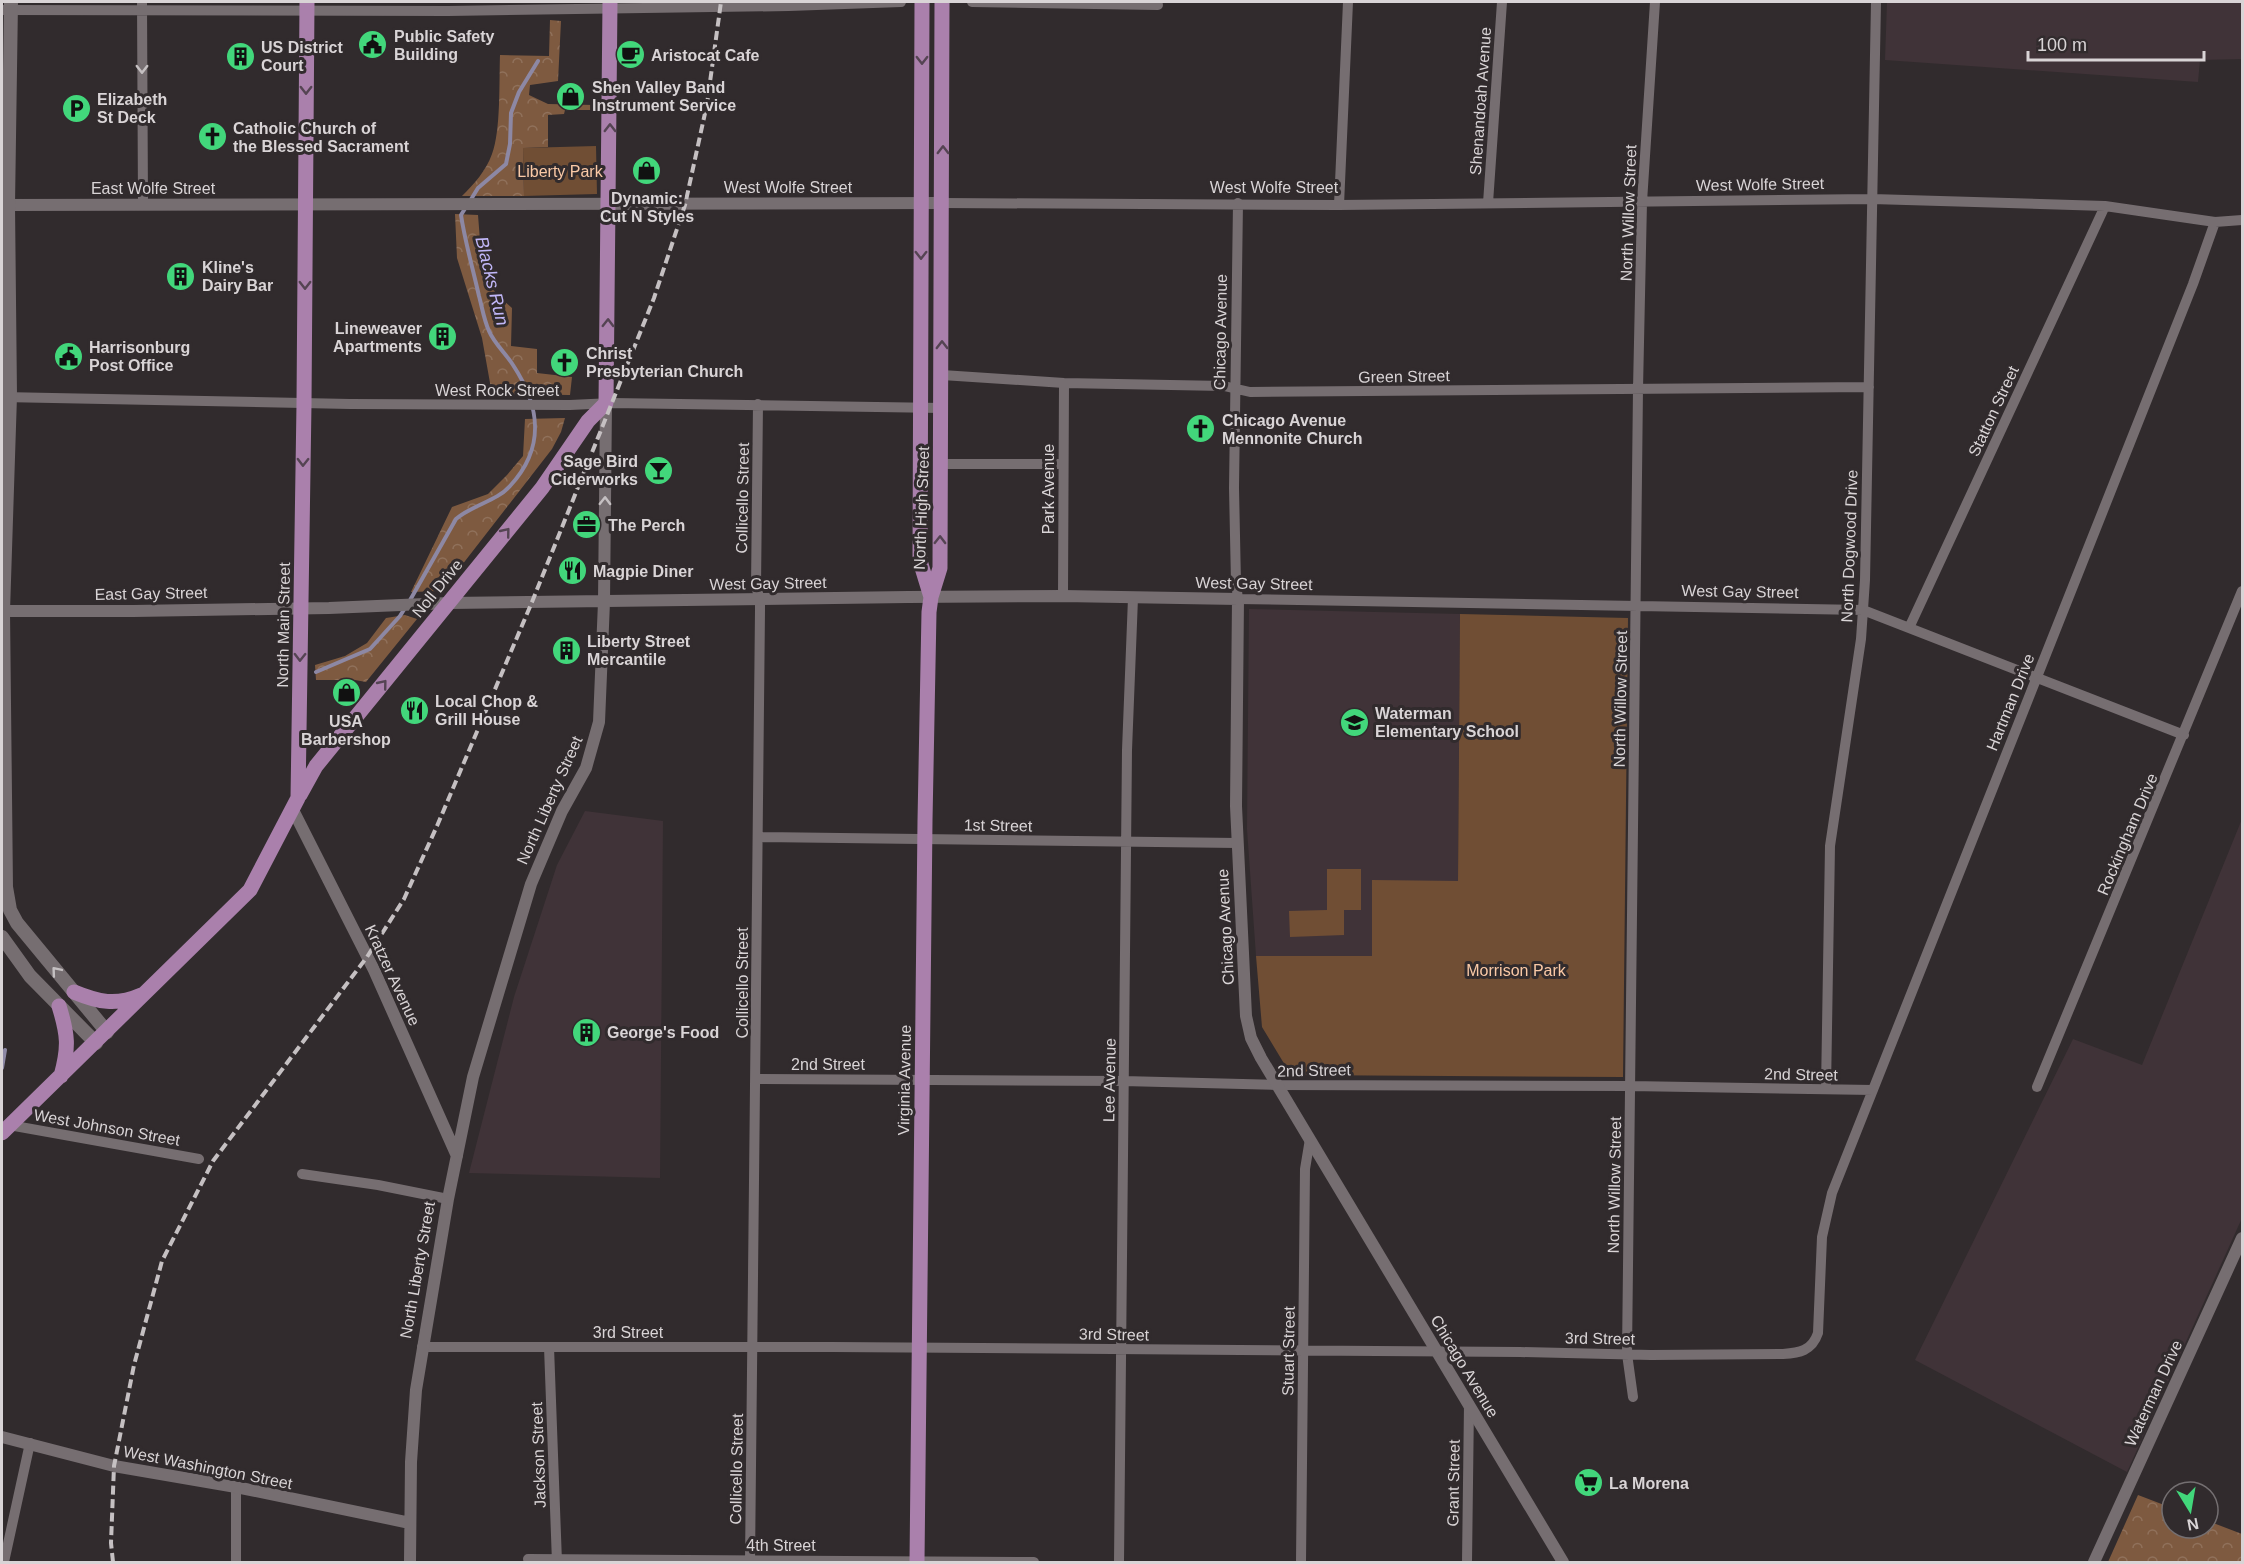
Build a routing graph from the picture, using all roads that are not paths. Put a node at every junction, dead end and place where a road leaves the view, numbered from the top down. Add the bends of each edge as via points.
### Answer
1 (901, 2) edge
2 (922, 2) edge
3 (942, 2) edge
4 (972, 2) edge
5 (1348, 2) edge
6 (1502, 2) edge
7 (1655, 2) edge
8 (1876, 2) edge
9 (1158, 4) dead end
10 (610, 5) edge
11 (142, 6) edge
12 (307, 6) edge
13 (8, 7) edge
14 (1872, 200) junction
15 (1642, 202) junction
16 (922, 203) junction
17 (943, 203) junction
18 (1238, 203) junction
19 (1488, 203) junction
20 (305, 204) junction
21 (1339, 204) junction
22 (5, 205) edge
23 (143, 205) junction
24 (610, 205) junction
25 (2105, 206) junction
26 (2242, 220) edge
27 (2215, 222) junction
28 (942, 375) junction
29 (1064, 383) junction
30 (1869, 387) junction
31 (1236, 389) junction
32 (1638, 389) junction
33 (6, 397) edge
34 (606, 402) junction
35 (304, 404) junction
36 (758, 405) junction
37 (921, 407) junction
38 (942, 408) junction
39 (1063, 464) junction
40 (942, 465) junction
41 (2242, 591) edge
42 (1063, 596) junction
43 (930, 597) junction
44 (1133, 598) junction
45 (760, 599) junction
46 (1238, 599) junction
47 (604, 602) junction
48 (449, 603) junction
49 (1636, 606) junction
50 (301, 608) junction
51 (1863, 610) junction
52 (2, 611) edge
53 (1909, 628) junction
54 (2036, 678) junction
55 (2184, 735) junction
56 (295, 804) junction
57 (758, 837) junction
58 (925, 839) junction
59 (1127, 842) junction
60 (1237, 843) junction
61 (2, 937) edge
62 (149, 991) junction
63 (74, 992) junction
64 (59, 1006) junction
65 (107, 1032) junction
66 (96, 1043) junction
67 (61, 1076) junction
68 (756, 1079) junction
69 (922, 1080) junction
70 (1123, 1081) junction
71 (1278, 1085) junction
72 (1630, 1086) junction
73 (2037, 1087) dead end
74 (1826, 1089) junction
75 (1873, 1090) junction
76 (5, 1129) edge
77 (1311, 1139) junction
78 (457, 1156) junction
79 (199, 1159) dead end
80 (302, 1174) dead end
81 (448, 1199) junction
82 (2242, 1238) edge
83 (753, 1346) junction
84 (422, 1347) junction
85 (549, 1347) junction
86 (920, 1347) junction
87 (1121, 1350) junction
88 (1303, 1351) junction
89 (1804, 1351) joint
90 (1438, 1352) junction
91 (1627, 1354) junction
92 (1633, 1397) dead end
93 (1469, 1404) junction
94 (2, 1437) edge
95 (30, 1443) junction
96 (236, 1487) junction
97 (410, 1523) junction
98 (528, 1559) dead end
99 (557, 1561) edge
100 (750, 1561) edge
101 (917, 1562) edge
102 (4, 1563) edge
103 (236, 1563) edge
104 (410, 1563) edge
105 (1034, 1563) edge
106 (1119, 1563) edge
107 (1301, 1563) edge
108 (1467, 1563) edge
109 (1563, 1563) edge
110 (2094, 1563) edge

1 - 10 street
2 -> 16 main road, North High Street
17 -> 3 main road, North High Street
4 - 9 street
5 - 21 street
6 - 19 street, Shenandoah Avenue
7 - 15 street, North Willow Street
8 - 14 street, North Dogwood Drive
10 - 12 street via 448,11
24 -> 10 main road, North Liberty Street
11 - 12 street
11 - 13 street
11 -> 23 street
12 -> 20 main road, North Main Street
13 - 22 main road
14 - 15 street, West Wolfe Street
14 - 25 street, West Wolfe Street
14 - 30 street, North Dogwood Drive
15 - 19 street, West Wolfe Street
15 - 32 street, North Willow Street
16 - 17 street, West Wolfe Street
16 - 24 street, West Wolfe Street
16 -> 37 main road, North High Street
17 - 18 street, West Wolfe Street
28 -> 17 main road, North High Street
18 - 21 street, West Wolfe Street
18 - 31 street, Chicago Avenue
19 - 21 street, West Wolfe Street
20 - 23 street, East Wolfe Street
20 - 24 street, West Wolfe Street
20 -> 35 main road, North Main Street
22 - 23 street, East Wolfe Street
22 - 33 main road
34 -> 24 main road, North Liberty Street
25 - 27 street, West Wolfe Street
25 - 53 street, Statton Street
26 - 27 street, West Wolfe Street
27 - 54 street, Hartman Drive
28 - 29 street, Green Street
28 - 38 main road, North High Street
29 - 31 street, Green Street
29 - 39 street, Park Avenue
30 - 32 street, Green Street
30 - 51 street, North Dogwood Drive
31 - 32 street, Green Street
31 - 46 street, Chicago Avenue
32 - 49 street, North Willow Street
33 - 35 street, West Rock Street
33 - 52 main road
34 - 35 street, West Rock Street
34 - 36 street, West Rock Street
47 -> 34 street, North Liberty Street
48 -> 34 main road, Noll Drive
35 -> 50 main road, North Main Street
36 - 37 street, West Rock Street
36 - 45 street, Collicello Street via 756,587
37 - 38 street, West Rock Street
37 - 43 main road, North High Street via 920,561
38 - 40 main road, North High Street
39 - 40 street
39 - 42 street, Park Avenue
43 -> 40 main road, North High Street via 940,568
41 - 55 street, Rockingham Drive
42 - 43 street, West Gay Street
42 - 44 street, West Gay Street
43 - 45 street, West Gay Street
43 - 58 main road, Virginia Avenue
44 - 46 street, West Gay Street
44 - 59 street, Lee Avenue
45 - 47 street, West Gay Street
45 - 57 street, Collicello Street
46 - 49 street, West Gay Street
46 - 60 street, Chicago Avenue
47 - 48 street, West Gay Street
47 - 78 street, North Liberty Street via 596,738 586,768 562,811 531,884 473,1077
48 - 50 street, West Gay Street
56 -> 48 main road, Noll Drive via 316,766
49 - 51 street, West Gay Street
49 - 72 street, North Willow Street
50 - 52 street, East Gay Street
50 -> 56 main road, North Main Street
51 - 53 street, West Gay Street
51 - 74 street, North Dogwood Drive via 1830,846
63 -> 52 main road via 10,910 6,887
53 - 54 street, West Gay Street
54 - 55 street, West Gay Street
54 - 75 street, Hartman Drive
55 - 73 street, Rockingham Drive
56 - 62 main road, North Main Street via 250,890
56 - 78 street, Kratzer Avenue
57 - 58 street, 1st Street
57 - 68 street, Collicello Street
58 - 59 street, 1st Street
58 - 69 main road, Virginia Avenue
59 - 60 street, 1st Street
59 - 70 street, Lee Avenue
60 - 71 street, Chicago Avenue via 1247,1022 1256,1050
61 - 64 main road via 17,961
62 - 63 main road via 115,1002 92,1000
62 - 65 main road, North Main Street
63 - 65 main road
64 - 66 main road
64 - 67 main road via 68,1040
65 - 66 main road, North Main Street
66 - 67 main road, North Main Street
67 - 76 main road, North Main Street
68 - 69 street, 2nd Street
68 - 83 street, Collicello Street
69 - 70 street, 2nd Street
69 - 86 main road, Virginia Avenue
70 - 71 street, 2nd Street
70 - 87 street, Lee Avenue
71 - 72 street, 2nd Street
71 - 77 street, Chicago Avenue
72 - 74 street, 2nd Street
72 - 91 street, North Willow Street
74 - 75 street, 2nd Street
75 - 89 street, Hartman Drive via 1832,1194 1822,1237 1818,1334
76 - 79 street, West Johnson Street
77 - 88 street, Stuart Street via 1305,1169
77 - 90 street, Chicago Avenue
78 - 81 street, North Liberty Street
80 - 81 street
81 - 84 street, North Liberty Street
82 - 110 street, Waterman Drive
83 - 85 street, 3rd Street
83 - 86 street, 3rd Street
83 - 100 street, Collicello Street
84 - 85 street, 3rd Street
84 - 97 street, North Liberty Street via 416,1390
85 - 99 street, Jackson Street
86 - 87 street, 3rd Street
86 - 101 main road, Virginia Avenue
87 - 88 street, 3rd Street
87 - 106 street, Lee Avenue
88 - 90 street, 3rd Street
88 - 107 street, Stuart Street
89 - 91 street, 3rd Street
90 - 91 street, 3rd Street
90 - 93 street, Chicago Avenue
91 - 92 street, North Willow Street
93 - 108 street, Grant Street
93 - 109 street, Chicago Avenue
94 - 95 street, West Washington Street
95 - 96 street, West Washington Street via 114,1466
95 - 102 street
96 - 97 street, West Washington Street
96 - 103 street
97 - 104 street, North Liberty Street
98 - 99 street, 4th Street
99 - 100 street, 4th Street
100 - 101 street, 4th Street
101 - 105 street, 4th Street

